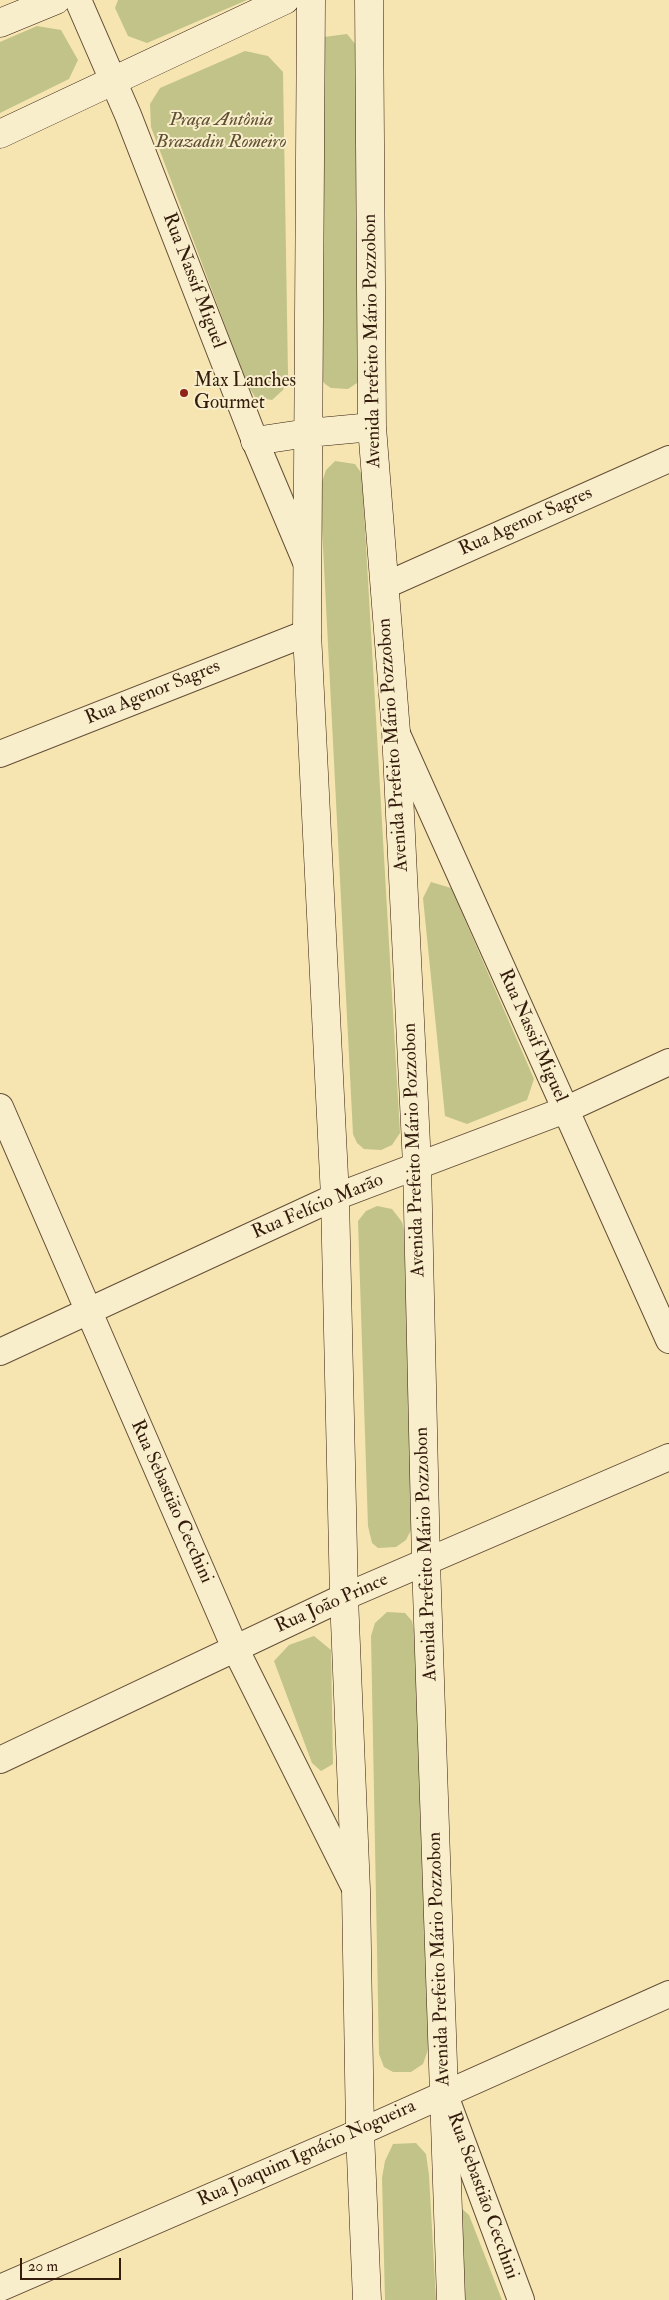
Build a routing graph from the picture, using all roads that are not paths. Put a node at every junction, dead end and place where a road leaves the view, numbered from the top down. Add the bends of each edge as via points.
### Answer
1 (56, 0) edge
2 (78, 0) edge
3 (285, 0) edge
4 (311, 0) edge
5 (369, 0) edge
6 (0, 23) edge
7 (113, 81) junction
8 (0, 134) edge
9 (372, 427) junction
10 (308, 433) junction
11 (256, 441) junction
12 (669, 459) edge
13 (306, 562) junction
14 (384, 586) junction
15 (307, 632) junction
16 (396, 732) junction
17 (0, 754) edge
18 (669, 1062) edge
19 (0, 1107) edge
20 (565, 1110) junction
21 (417, 1165) junction
22 (335, 1197) junction
23 (88, 1312) junction
24 (669, 1340) edge
25 (0, 1352) edge
26 (669, 1457) edge
27 (426, 1562) junction
28 (344, 1597) junction
29 (235, 1648) junction
30 (0, 1760) edge
31 (356, 1890) junction
32 (669, 1994) edge
33 (444, 2093) junction
34 (360, 2132) junction
35 (0, 2288) edge
36 (367, 2300) edge
37 (451, 2300) edge
38 (521, 2300) edge

1 - 6 street
2 - 7 street, Rua Nassif Miguel
3 - 7 street
4 - 10 street
5 - 9 street, Avenida Prefeito Mário Pozzobon
7 - 8 street
7 - 11 street, Rua Nassif Miguel
9 - 10 street
9 - 14 street, Avenida Prefeito Mário Pozzobon
10 - 11 street
10 - 13 street
11 - 13 street, Rua Nassif Miguel
12 - 14 street, Rua Agenor Sagres
13 - 15 street
14 - 16 street, Avenida Prefeito Mário Pozzobon
15 - 17 street, Rua Agenor Sagres
15 - 22 street
16 - 20 street, Rua Nassif Miguel
16 - 21 street, Avenida Prefeito Mário Pozzobon
18 - 20 street, Rua Felício Marão
19 - 23 street, Rua Sebastião Cecchini
20 - 21 street, Rua Felício Marão
20 - 24 street, Rua Nassif Miguel
21 - 22 street, Rua Felício Marão
21 - 27 street, Avenida Prefeito Mário Pozzobon
22 - 23 street, Rua Felício Marão
22 - 28 street
23 - 25 street, Rua Felício Marão
23 - 29 street, Rua Sebastião Cecchini
26 - 27 street, Rua João Prince
27 - 28 street, Rua João Prince
27 - 33 street, Avenida Prefeito Mário Pozzobon
28 - 29 street, Rua João Prince
28 - 31 street
29 - 30 street, Rua João Prince
29 - 31 street, Rua Sebastião Cecchini
31 - 34 street
32 - 33 street, Rua Joaquim Ignácio Nogueira
33 - 34 street, Rua Joaquim Ignácio Nogueira
33 - 37 street, Avenida Prefeito Mário Pozzobon
33 - 38 street, Rua Sebastião Cecchini
34 - 35 street, Rua Joaquim Ignácio Nogueira
34 - 36 street

